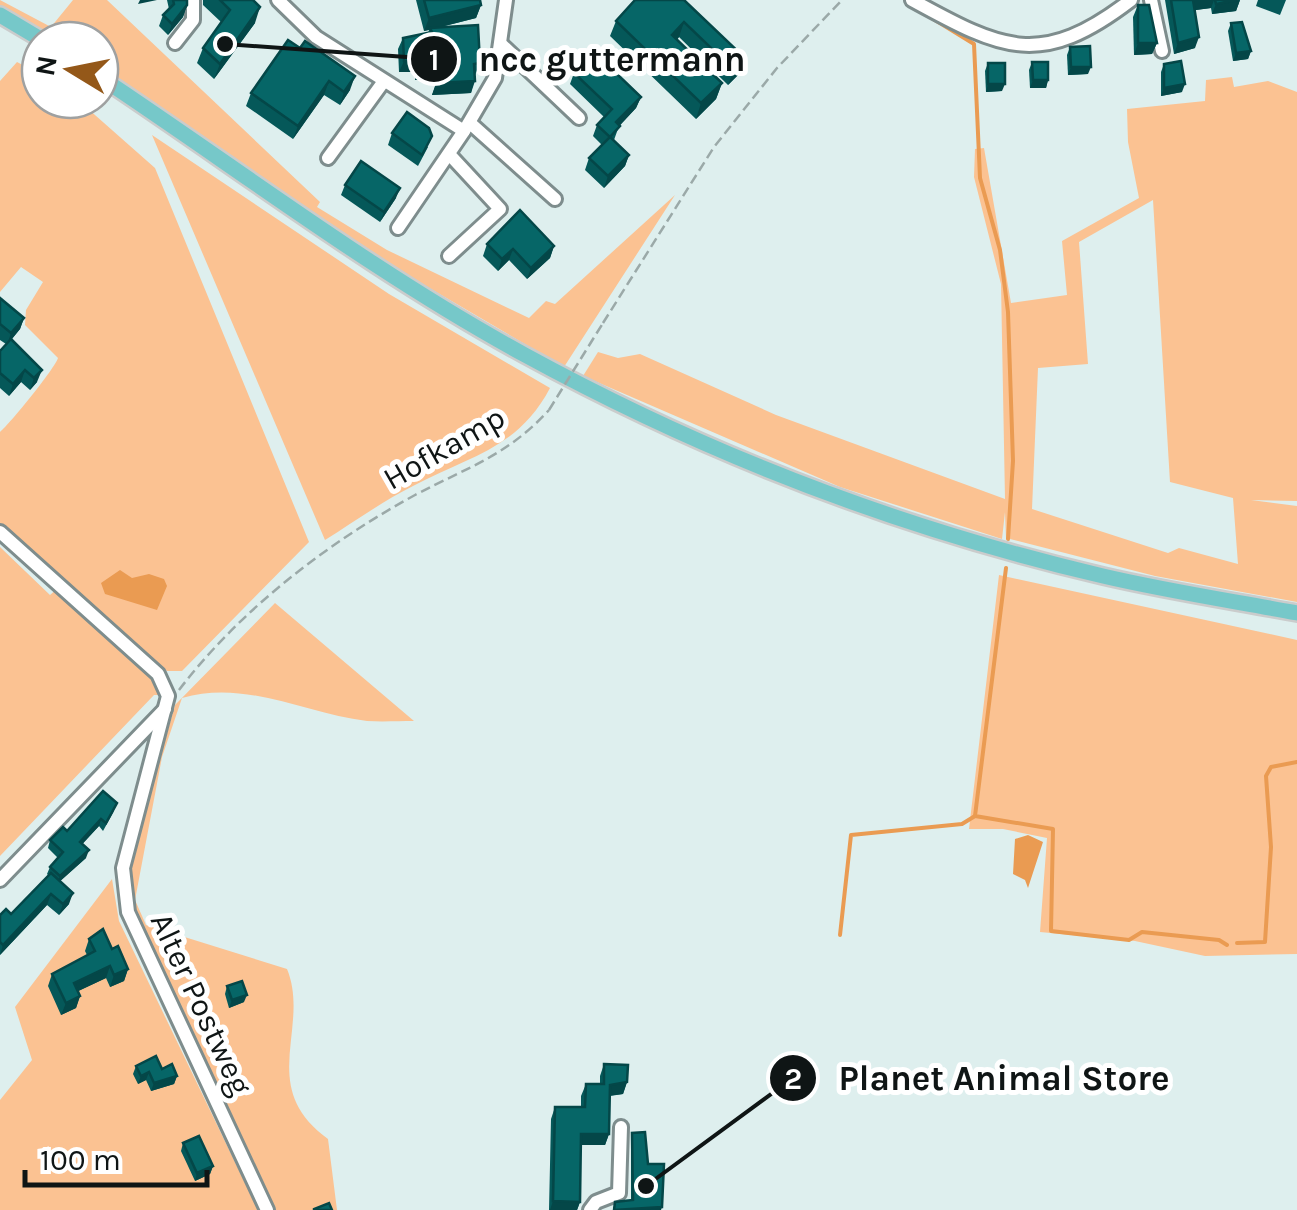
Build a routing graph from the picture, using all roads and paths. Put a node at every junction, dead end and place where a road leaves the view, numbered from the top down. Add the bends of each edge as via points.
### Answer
1 (193, 0) edge
2 (278, 0) edge
3 (506, 0) edge
4 (842, 0) edge
5 (912, 0) edge
6 (1131, 0) edge
7 (1151, 0) edge
8 (175, 43) dead end
9 (501, 44) junction
10 (1162, 51) dead end
11 (384, 82) junction
12 (120, 90) edge
13 (579, 118) dead end
14 (468, 127) junction
15 (449, 154) junction
16 (328, 158) dead end
17 (554, 199) dead end
18 (398, 228) dead end
19 (448, 256) dead end
20 (0, 532) edge
21 (1297, 613) edge
22 (167, 708) junction
23 (0, 880) edge
24 (621, 1127) dead end
25 (267, 1210) edge
26 (590, 1210) edge

1 - 8 street via 193,20
2 - 11 street via 316,38
3 - 9 street
4 - 22 path, Hofkamp, bridge via 714,147 549,410 511,448 416,495 323,553 267,598
5 - 6 street via 984,39 1022,46 1068,38
7 - 10 street
9 - 13 street
9 - 14 street via 495,78
11 - 14 street
11 - 16 street
12 - 21 main road via 428,298 589,389 678,430 839,499 971,541 1105,576
14 - 15 street
14 - 17 street
15 - 18 street
15 - 19 street via 500,209
20 - 22 street via 158,674
22 - 23 street
22 - 25 street, Alter Postweg via 123,868 128,912
24 - 26 street via 619,1193

